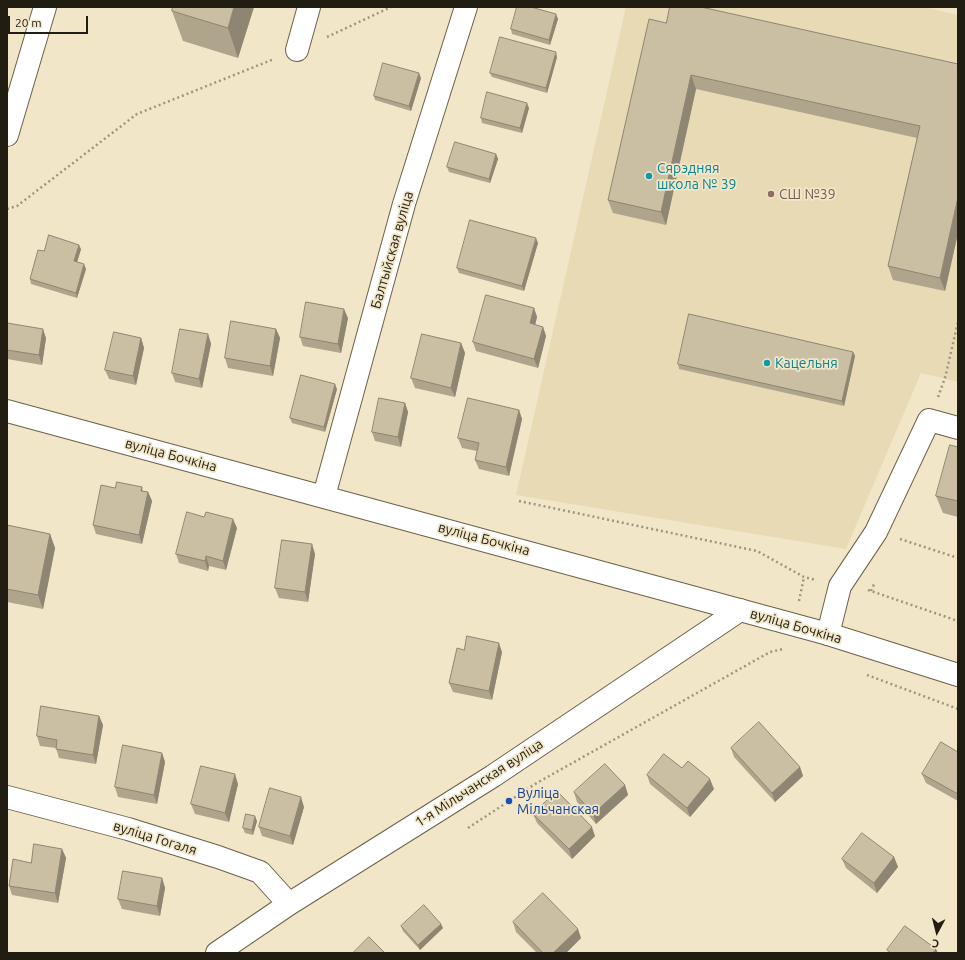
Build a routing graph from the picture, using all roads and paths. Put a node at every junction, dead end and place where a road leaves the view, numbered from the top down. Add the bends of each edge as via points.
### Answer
1 (45, 7) edge
2 (309, 7) edge
3 (391, 7) edge
4 (466, 7) edge
5 (297, 50) junction
6 (7, 135) edge
7 (7, 209) edge
8 (958, 322) edge
9 (7, 411) edge
10 (929, 420) junction
11 (958, 428) edge
12 (324, 496) junction
13 (519, 501) dead end
14 (876, 532) junction
15 (958, 558) edge
16 (804, 577) junction
17 (840, 586) junction
18 (798, 605) dead end
19 (740, 610) junction
20 (958, 621) edge
21 (828, 634) junction
22 (789, 647) dead end
23 (860, 672) dead end
24 (958, 675) edge
25 (958, 709) edge
26 (7, 797) edge
27 (468, 828) dead end
28 (290, 904) junction
29 (217, 953) edge

1 - 6 street
2 - 5 street
3 - 5 path
4 - 12 street, Балтыйская вуліца via 404,204
5 - 7 path via 137,114 17,206
8 - 10 path via 945,378
9 - 12 street, вуліца Бочкіна
10 - 11 street
10 - 14 street
12 - 19 street, вуліца Бочкіна
13 - 16 path via 757,551
14 - 15 path
14 - 17 street
16 - 17 path
16 - 18 path
17 - 20 path via 871,591
17 - 21 street
19 - 21 street, вуліца Бочкіна
19 - 28 street, 1-я Мільчанская вуліца via 493,776
21 - 24 street, вуліца Бочкіна
22 - 27 path via 770,652 535,784
23 - 25 path
26 - 28 street, вуліца Гогаля via 128,829 260,872
28 - 29 street, 1-я Мільчанская вуліца

